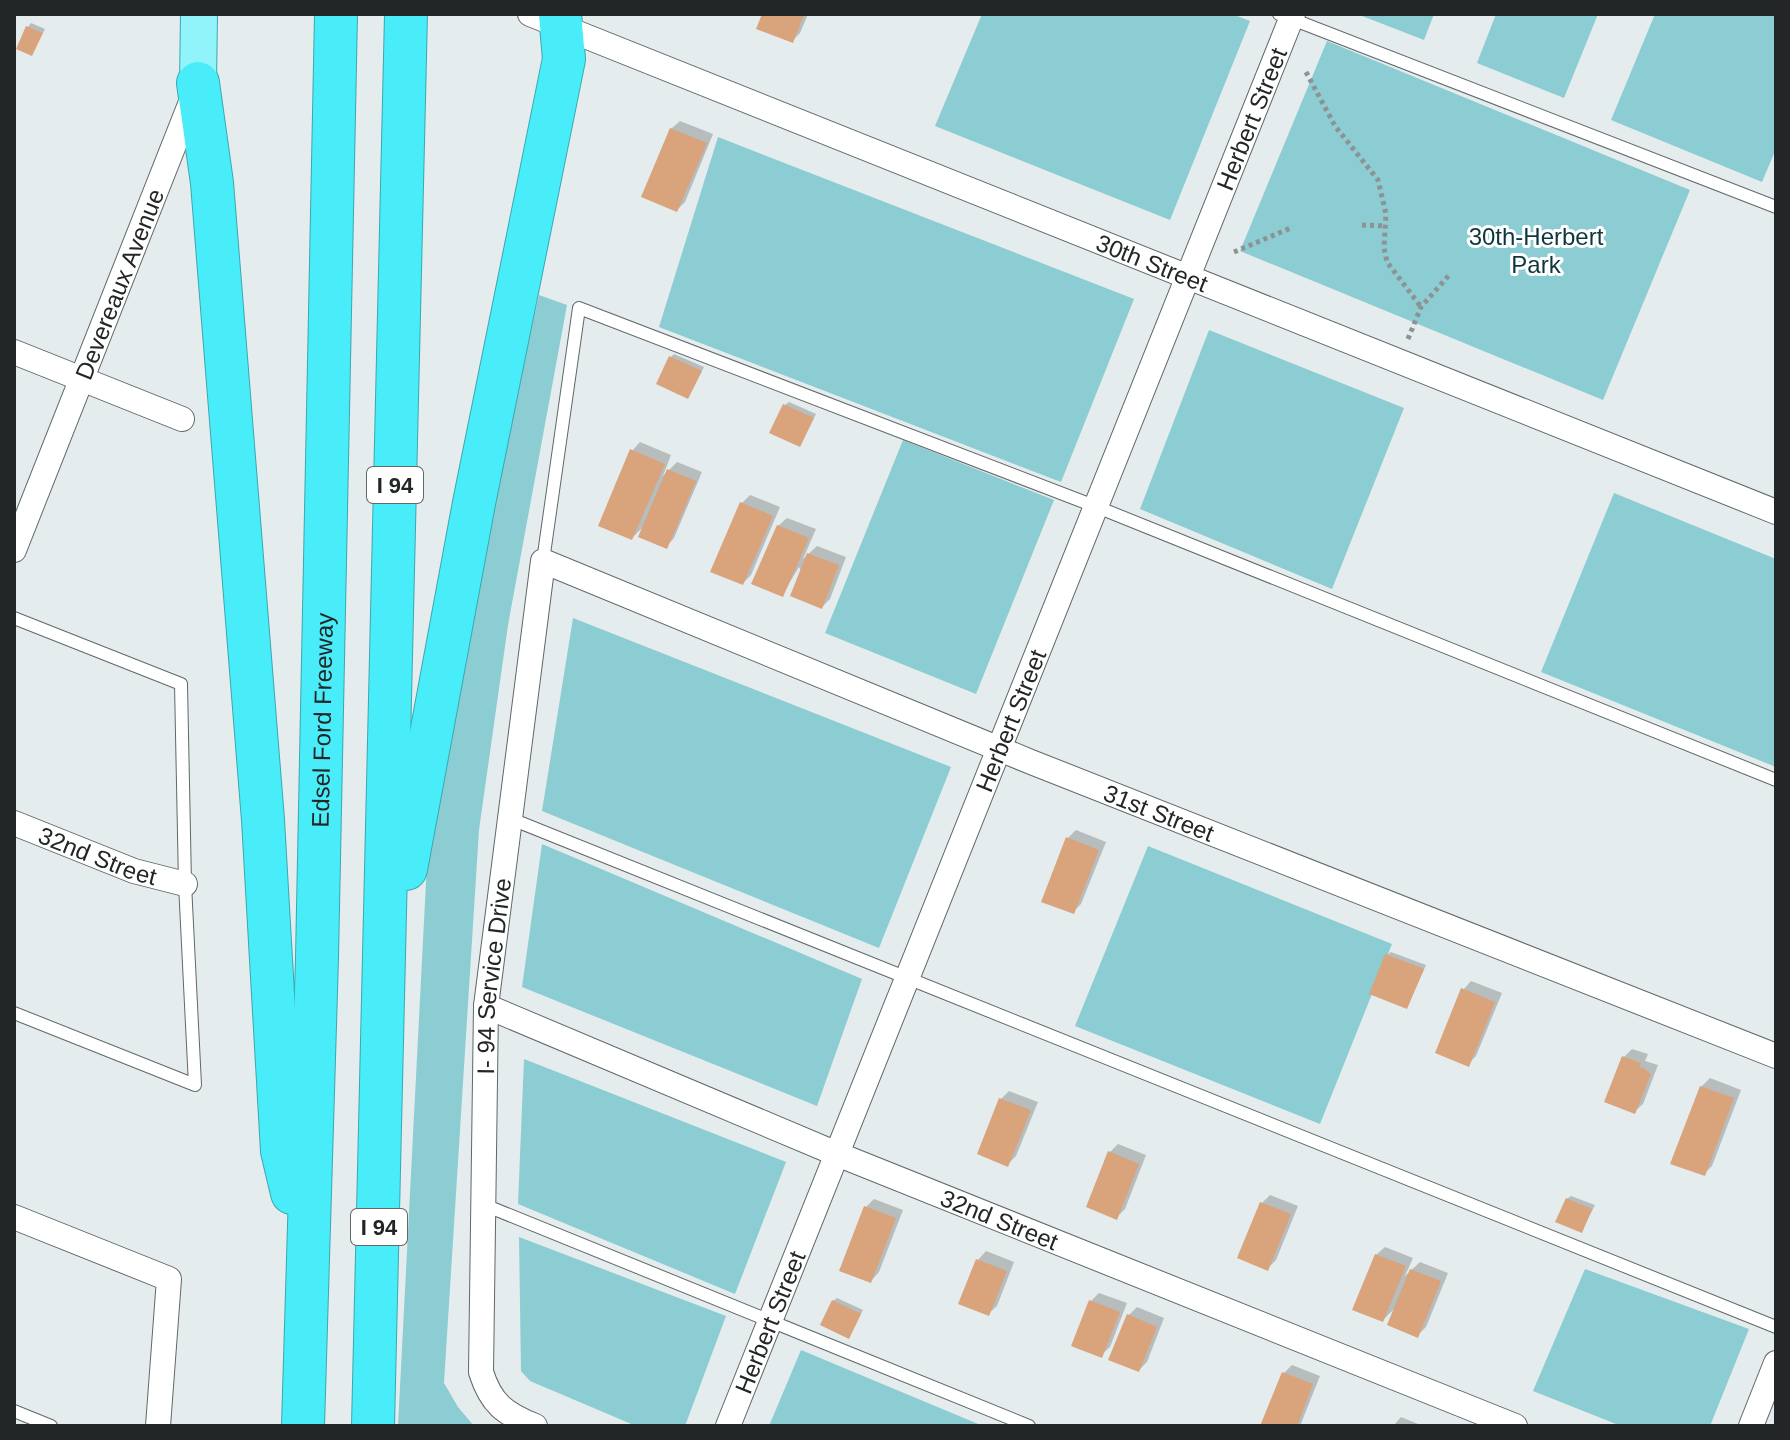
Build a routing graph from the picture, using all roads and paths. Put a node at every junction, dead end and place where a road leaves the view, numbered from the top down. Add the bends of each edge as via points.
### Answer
1 (199, 14) edge
2 (336, 14) edge
3 (406, 14) edge
4 (1288, 16) edge
5 (554, 17) edge
6 (1306, 72) dead end
7 (198, 83) junction
8 (1776, 207) edge
9 (1362, 225) dead end
10 (1385, 226) junction
11 (1293, 227) dead end
12 (1234, 252) dead end
13 (1451, 273) dead end
14 (1187, 278) junction
15 (1421, 307) junction
16 (14, 352) edge
17 (1399, 362) junction
18 (82, 380) junction
19 (182, 419) dead end
20 (1097, 507) junction
21 (1776, 512) edge
22 (14, 550) edge
23 (543, 561) junction
24 (14, 618) edge
25 (999, 749) junction
26 (1776, 780) edge
27 (509, 818) junction
28 (14, 823) edge
29 (185, 884) junction
30 (384, 956) junction
31 (907, 980) junction
32 (486, 1006) junction
33 (14, 1013) edge
34 (1776, 1056) edge
35 (837, 1154) junction
36 (482, 1204) junction
37 (14, 1217) edge
38 (306, 1256) junction
39 (770, 1321) junction
40 (1776, 1327) edge
41 (1776, 1363) edge
42 (14, 1411) edge
43 (51, 1426) edge
44 (158, 1426) edge
45 (303, 1426) edge
46 (373, 1426) edge
47 (535, 1426) edge
48 (728, 1426) edge
49 (1029, 1426) edge
50 (1515, 1426) edge
51 (1751, 1426) edge

1 - 7 main road, Devereaux Avenue
2 - 38 highway, Edsel Ford Freeway via 318,943
3 - 30 highway, I 94
4 - 8 lane
4 - 14 street, Herbert Street
5 - 14 street, 30th Street
5 - 30 highway via 564,59 409,858
6 - 10 path via 1335,126 1378,180
7 - 18 street, Devereaux Avenue
7 - 38 highway via 215,215 263,820 282,1151
9 - 10 path
10 - 15 path via 1387,262
11 - 12 path
13 - 15 path
14 - 17 street, 30th Street
14 - 20 street, Herbert Street
15 - 17 path
16 - 18 street
17 - 21 street, 30th Street
18 - 19 street
18 - 22 street, Devereaux Avenue
20 - 23 lane via 579,308
20 - 25 street, Herbert Street
20 - 26 lane
23 - 25 street, 31st Street
23 - 27 street, I- 94 Service Drive
24 - 29 lane via 181,684
25 - 31 street, Herbert Street
25 - 34 street, 31st Street
27 - 31 lane
27 - 32 street, I- 94 Service Drive
28 - 29 street, 32nd Street via 134,871
29 - 33 lane via 195,1085
30 - 46 highway, I 94
31 - 35 street, Herbert Street
31 - 40 lane
32 - 35 street, 32nd Street
32 - 36 street, I- 94 Service Drive
35 - 39 street, Herbert Street
35 - 50 street, 32nd Street
36 - 39 lane
36 - 47 street, I- 94 Service Drive via 481,1372 488,1395 502,1411
37 - 44 street via 169,1279
38 - 45 highway, Edsel Ford Freeway
39 - 48 street, Herbert Street
39 - 49 lane
41 - 51 street
42 - 43 lane

